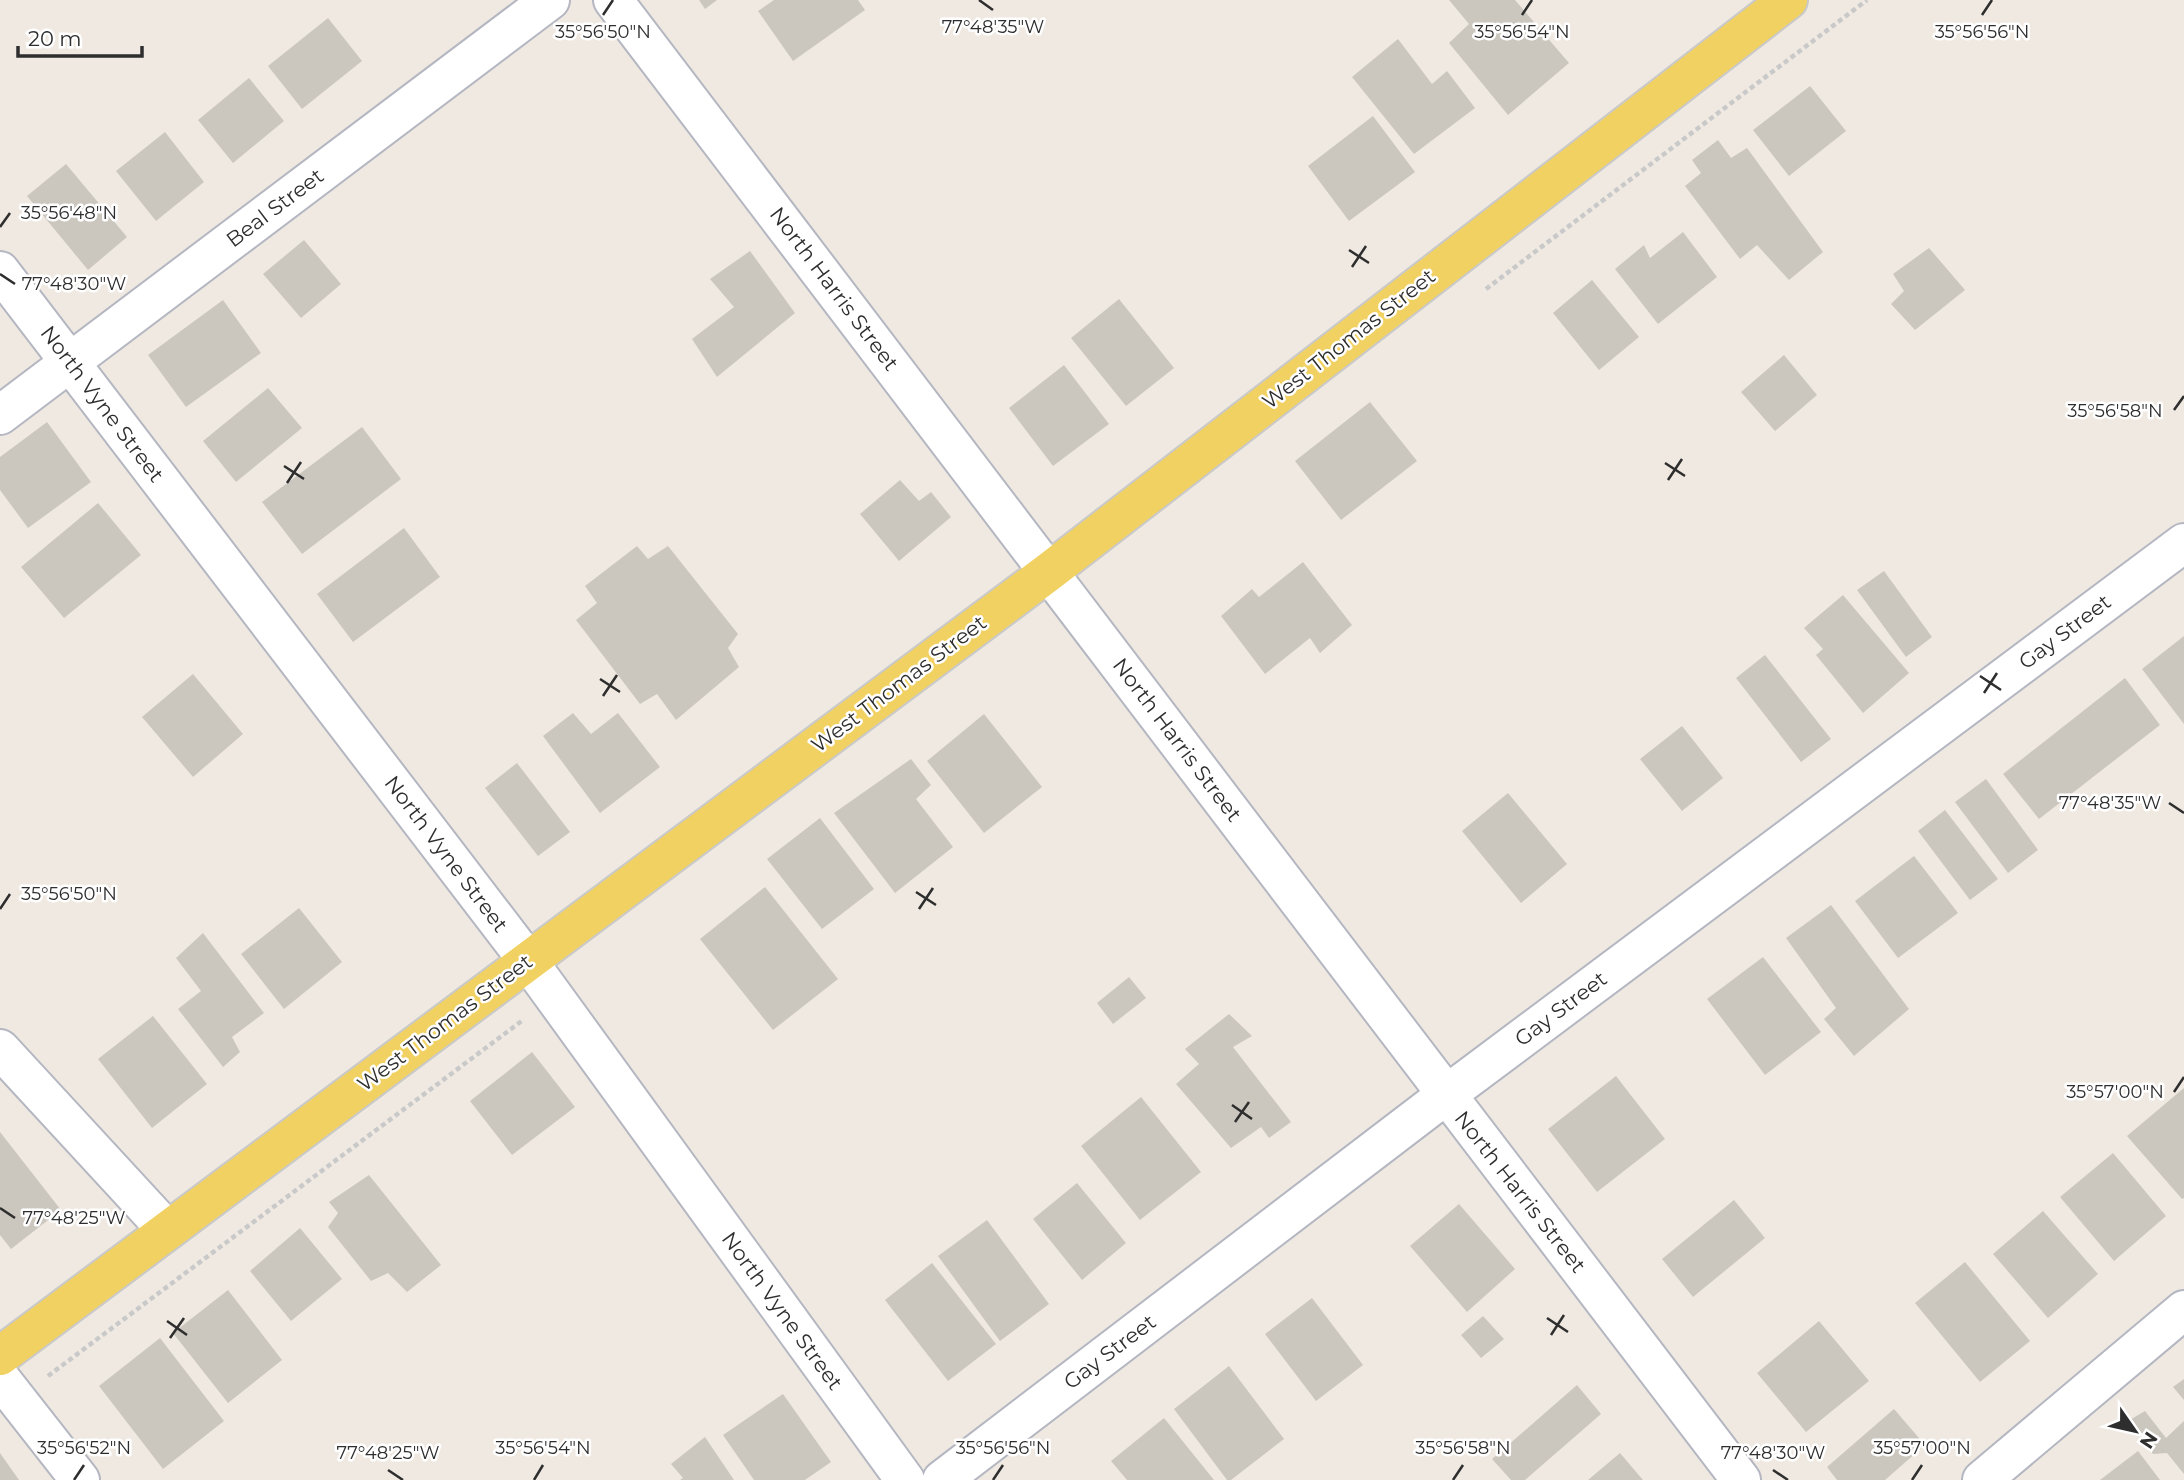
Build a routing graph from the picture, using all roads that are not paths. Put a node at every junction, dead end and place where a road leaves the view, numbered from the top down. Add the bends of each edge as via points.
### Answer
1 (550, 0) edge
2 (613, 0) edge
3 (1788, 0) edge
4 (0, 271) edge
5 (71, 362) junction
6 (0, 415) edge
7 (2184, 543) edge
8 (1050, 571) junction
9 (528, 961) junction
10 (0, 1049) edge
11 (1446, 1095) junction
12 (167, 1230) junction
13 (2184, 1310) edge
14 (0, 1356) edge
15 (0, 1378) edge
16 (80, 1480) edge
17 (905, 1480) edge
18 (942, 1480) edge
19 (1741, 1480) edge
20 (1982, 1480) edge

1 - 5 street, Beal Street
2 - 8 street, North Harris Street
3 - 8 main road, West Thomas Street
4 - 5 street, North Vyne Street
5 - 6 street, Beal Street
5 - 9 street, North Vyne Street
7 - 11 street, Gay Street
8 - 9 main road, West Thomas Street
8 - 11 street, North Harris Street
9 - 12 main road, West Thomas Street
9 - 17 street, North Vyne Street
10 - 12 street
11 - 18 street, Gay Street
11 - 19 street, North Harris Street
12 - 14 main road, West Thomas Street
13 - 20 street
15 - 16 street

